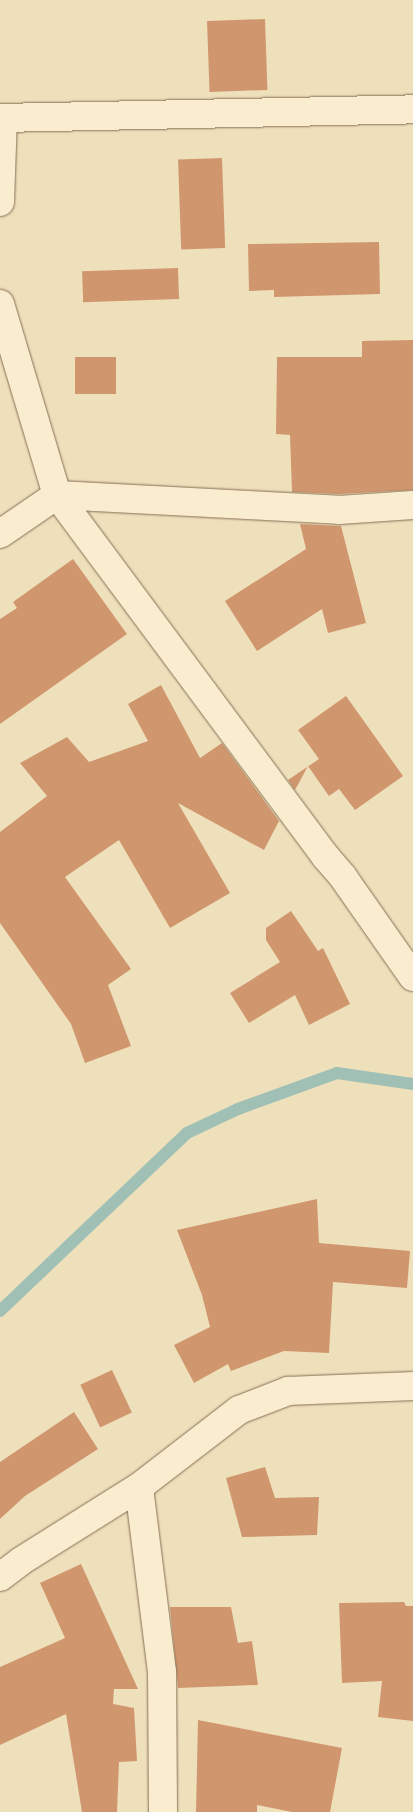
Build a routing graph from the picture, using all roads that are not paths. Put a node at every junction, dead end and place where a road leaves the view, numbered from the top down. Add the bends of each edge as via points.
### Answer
1 (413, 109) edge
2 (2, 118) edge
3 (0, 202) edge
4 (0, 304) edge
5 (57, 495) junction
6 (413, 505) edge
7 (0, 534) edge
8 (413, 977) edge
9 (413, 1386) edge
10 (139, 1487) junction
11 (0, 1577) edge
12 (163, 1812) edge

1 - 2 street
2 - 3 street
4 - 5 street
5 - 6 street via 340,510
5 - 7 street
5 - 8 street via 343,877
9 - 10 street via 288,1391 239,1410
10 - 11 street via 21,1560
10 - 12 street via 162,1672

